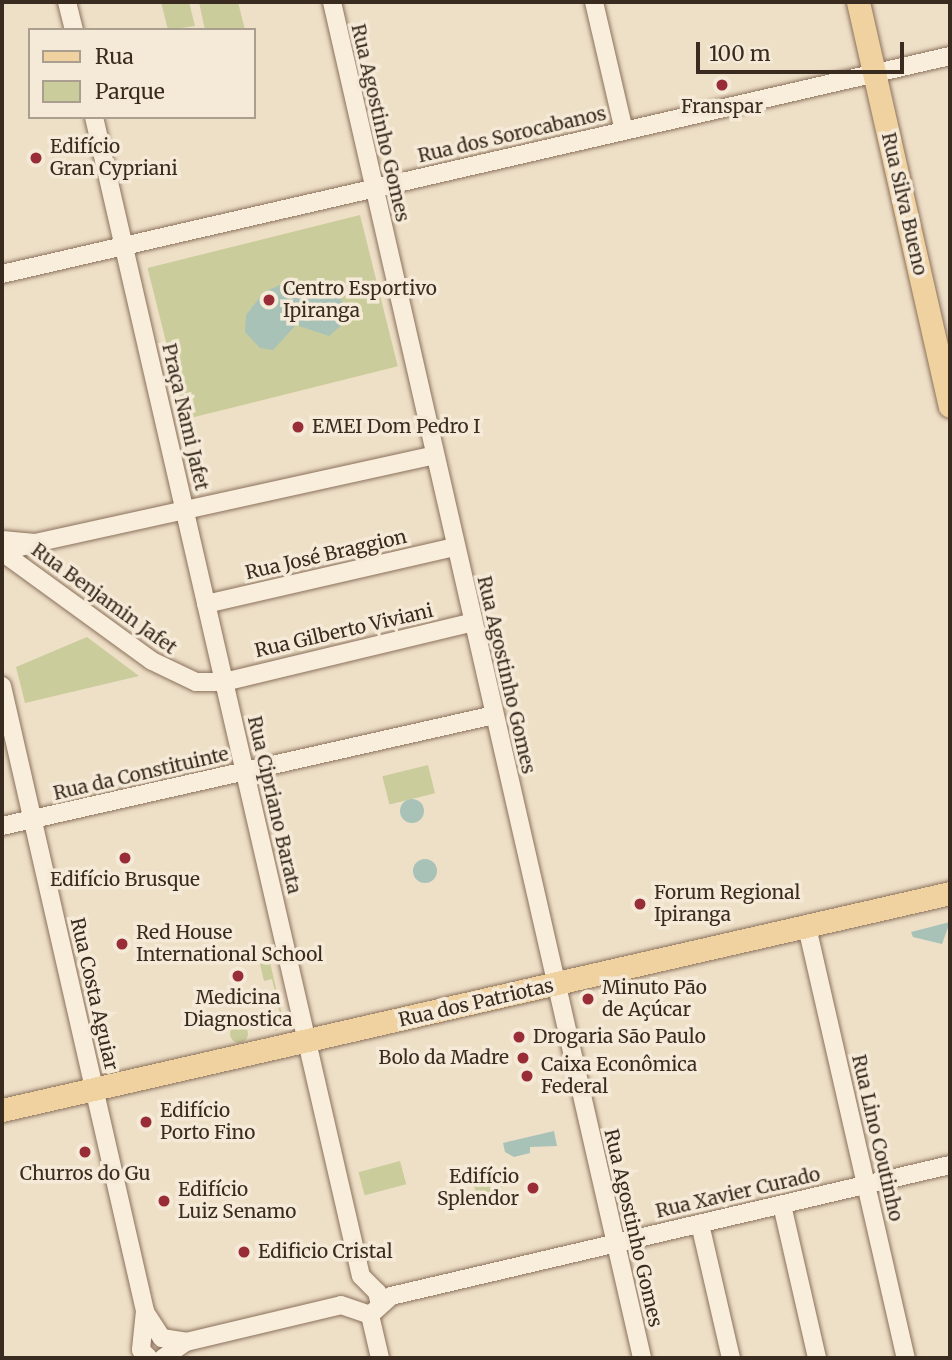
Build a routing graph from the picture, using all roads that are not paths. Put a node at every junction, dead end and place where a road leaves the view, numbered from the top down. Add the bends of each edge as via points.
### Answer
1 (67, 2) edge
2 (332, 2) edge
3 (594, 2) edge
4 (858, 2) edge
5 (74, 28) edge
6 (950, 56) edge
7 (874, 74) junction
8 (94, 119) edge
9 (624, 131) junction
10 (373, 189) junction
11 (124, 246) junction
12 (2, 274) edge
13 (943, 337) edge
14 (950, 406) edge
15 (434, 455) junction
16 (185, 511) junction
17 (2, 540) edge
18 (34, 543) junction
19 (456, 547) junction
20 (2, 552) edge
21 (206, 604) junction
22 (473, 622) junction
23 (224, 682) junction
24 (2, 686) edge
25 (494, 715) junction
26 (245, 772) junction
27 (33, 820) junction
28 (2, 827) edge
29 (950, 893) edge
30 (807, 927) junction
31 (556, 985) junction
32 (307, 1041) junction
33 (94, 1089) junction
34 (2, 1110) edge
35 (950, 1166) edge
36 (866, 1185) junction
37 (782, 1205) junction
38 (700, 1224) junction
39 (615, 1243) junction
40 (361, 1276) junction
41 (341, 1305) junction
42 (375, 1310) junction
43 (145, 1311) junction
44 (186, 1342) junction
45 (149, 1358) edge
46 (163, 1358) edge
47 (380, 1358) edge
48 (642, 1358) edge
49 (731, 1358) edge
50 (817, 1358) edge
51 (906, 1358) edge

1 - 5 street
2 - 10 street, Rua Agostinho Gomes
3 - 9 street
4 - 7 main road, Rua Silva Bueno
6 - 7 street, Rua dos Sorocabanos
7 - 9 street, Rua dos Sorocabanos
7 - 13 main road, Rua Silva Bueno
8 - 11 street
9 - 10 street, Rua dos Sorocabanos
10 - 11 street, Rua dos Sorocabanos
10 - 15 street, Rua Agostinho Gomes
11 - 12 street, Rua dos Sorocabanos
11 - 16 street, Praça Nami Jafet
13 - 14 main road, Rua Silva Bueno
15 - 16 street, Praça Nami Jafet
15 - 19 street, Rua Agostinho Gomes
16 - 18 street
16 - 21 street, Rua Cipriano Barata
17 - 18 street
18 - 20 street
19 - 21 street, Rua José Braggion
19 - 22 street, Rua Agostinho Gomes
20 - 23 street, Rua Benjamin Jafet via 161,667 196,682
21 - 23 street, Rua Cipriano Barata
22 - 23 street, Rua Gilberto Viviani
22 - 25 street, Rua Agostinho Gomes
23 - 26 street, Rua Cipriano Barata
24 - 27 street, Rua Costa Aguiar
25 - 26 street, Rua da Constituinte
25 - 31 street, Rua Agostinho Gomes
26 - 27 street, Rua da Constituinte
26 - 32 street, Rua Cipriano Barata
27 - 28 street, Rua da Constituinte
27 - 33 street, Rua Costa Aguiar
29 - 30 main road, Rua dos Patriotas
30 - 31 main road, Rua dos Patriotas
30 - 36 street, Rua Lino Coutinho
31 - 32 main road, Rua dos Patriotas
31 - 39 street, Rua Agostinho Gomes
32 - 33 main road, Rua dos Patriotas
32 - 40 street, Rua Cipriano Barata
33 - 34 main road, Rua dos Patriotas
33 - 43 street, Rua Costa Aguiar
35 - 36 street, Rua Xavier Curado
36 - 37 street, Rua Xavier Curado
36 - 51 street, Rua Lino Coutinho
37 - 38 street, Rua Xavier Curado
37 - 50 street
38 - 39 street, Rua Xavier Curado
38 - 49 street
39 - 42 street, Rua Xavier Curado via 391,1296
39 - 48 street, Rua Agostinho Gomes
40 - 41 street via 354,1294
40 - 42 street, Rua Cipriano Barata via 377,1293
41 - 42 street
41 - 44 street
42 - 47 street, Rua Cipriano Barata
43 - 44 street, Rua Costa Aguiar via 162,1338
43 - 45 street, Rua Costa Aguiar via 141,1350
44 - 46 street

